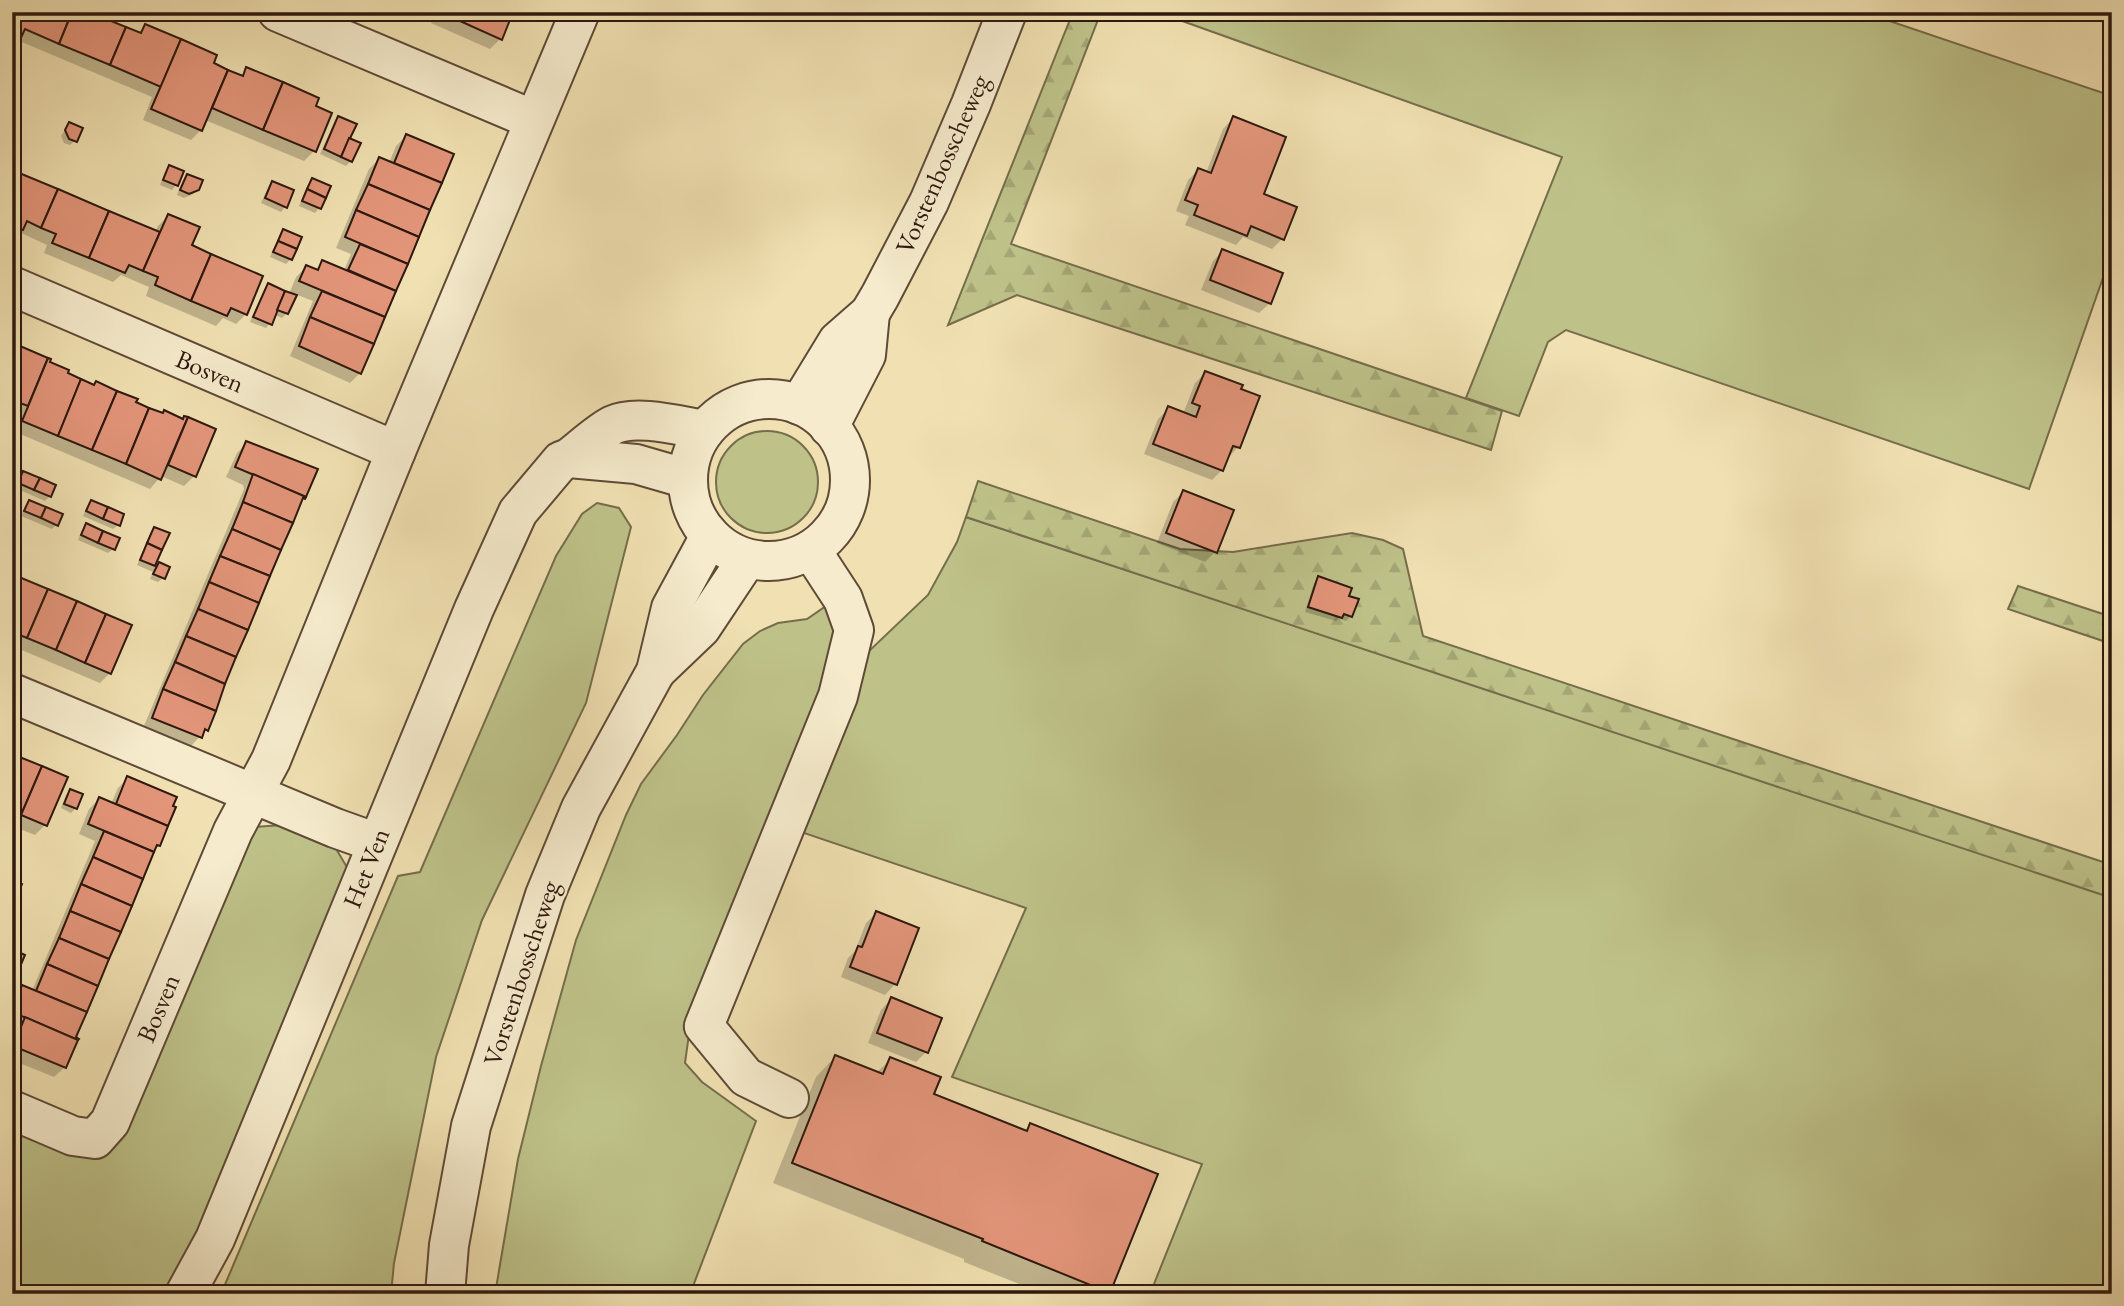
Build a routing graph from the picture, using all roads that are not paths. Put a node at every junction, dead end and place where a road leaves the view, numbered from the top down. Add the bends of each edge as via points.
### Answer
1 (278, 12) edge
2 (580, 12) edge
3 (1007, 12) edge
4 (534, 120) junction
5 (16, 298) edge
6 (814, 416) junction
7 (705, 430) junction
8 (396, 451) junction
9 (569, 458) junction
10 (688, 479) junction
11 (709, 536) junction
12 (811, 550) junction
13 (747, 559) junction
14 (656, 671) junction
15 (12, 693) edge
16 (253, 793) junction
17 (377, 843) junction
18 (789, 1098) dead end
19 (12, 1111) edge
20 (186, 1294) edge
21 (445, 1294) edge

1 - 4 street
2 - 4 street, Bosven
3 - 6 street, Vorstenbosscheweg via 929,202 870,313 866,355
4 - 8 street, Bosven
5 - 8 street, Bosven
6 - 7 street via 792,402 744,402 722,413
6 - 12 street via 834,431 847,455 851,482 846,509 832,533
7 - 9 street, Het Ven via 634,421 614,425
7 - 10 street via 693,451
8 - 16 street, Bosven via 271,760
9 - 10 street via 636,464
9 - 17 street, Het Ven via 543,480 518,512
10 - 11 street via 696,517
11 - 13 street via 727,551
11 - 14 street, Vorstenbosscheweg via 671,608
12 - 13 street via 791,559
12 - 18 street via 843,599 854,631 838,696 704,1026 746,1077
13 - 14 street, Vorstenbosscheweg via 701,628
14 - 21 street, Vorstenbosscheweg via 581,808 545,895 471,1126 449,1245
15 - 16 street
16 - 17 street
16 - 19 street, Bosven via 110,1122 95,1139 73,1136
17 - 20 street, Het Ven via 215,1239

